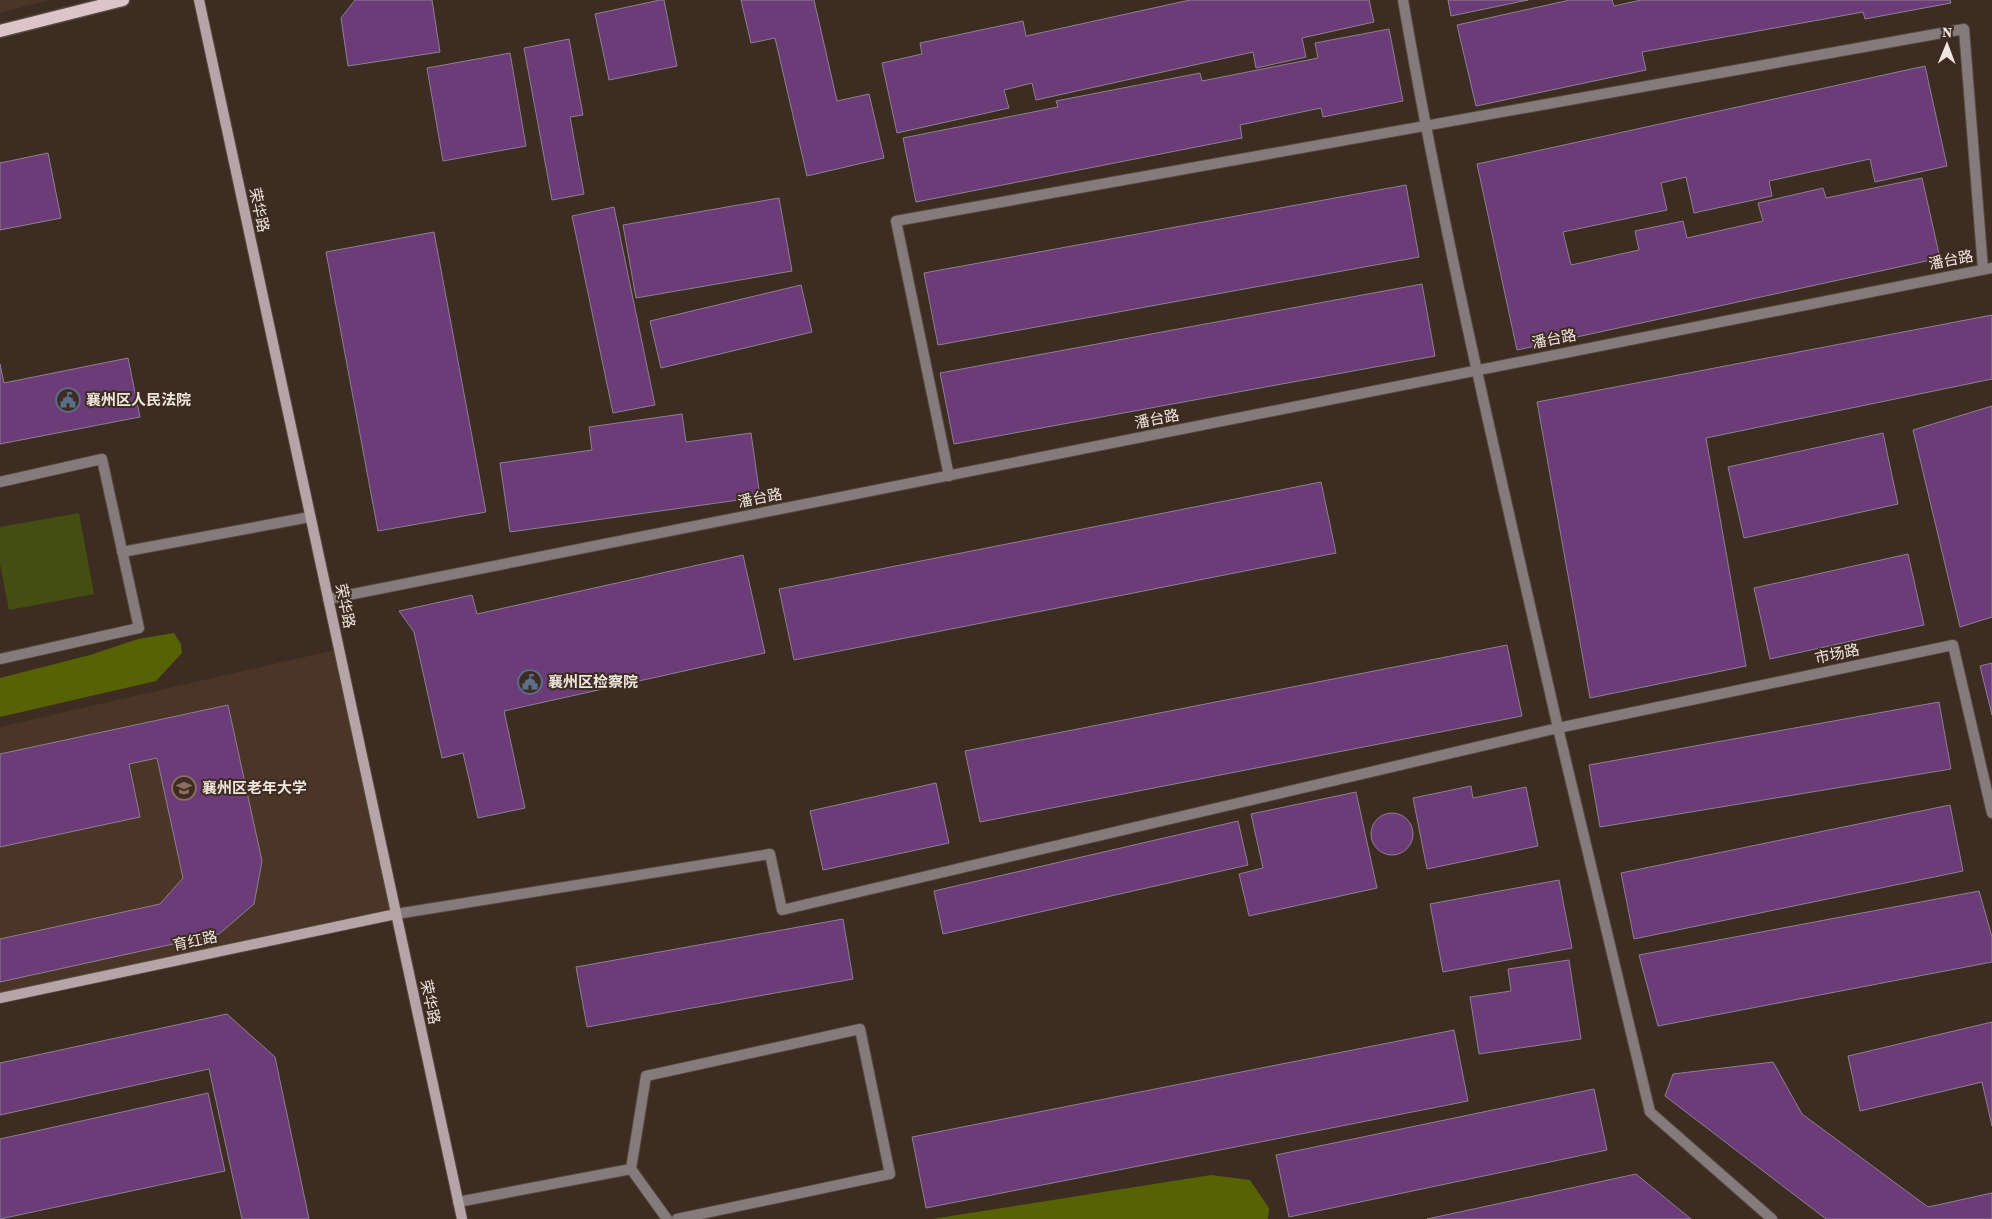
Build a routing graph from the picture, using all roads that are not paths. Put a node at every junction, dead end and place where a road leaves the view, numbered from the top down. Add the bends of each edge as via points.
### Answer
1 (123, 0) edge
2 (199, 0) edge
3 (1403, 0) edge
4 (0, 31) edge
5 (1424, 126) junction
6 (1988, 268) edge
7 (1476, 370) junction
8 (949, 476) junction
9 (0, 482) edge
10 (310, 517) junction
11 (122, 552) junction
12 (328, 599) junction
13 (0, 659) edge
14 (1558, 728) junction
15 (1992, 813) edge
16 (396, 914) junction
17 (0, 998) edge
18 (631, 1169) junction
19 (458, 1202) junction
20 (462, 1219) edge
21 (667, 1219) edge
22 (677, 1219) edge
23 (1772, 1219) edge

1 - 4 main road
2 - 10 main road, 荣华路
3 - 5 street
5 - 6 street via 1964,30
5 - 7 street
5 - 8 street via 896,221
6 - 7 street, 潘台路
7 - 8 street, 潘台路
7 - 14 street
8 - 12 street, 潘台路
9 - 11 street via 102,459
10 - 11 street
10 - 12 main road, 荣华路
11 - 13 street via 140,628
12 - 16 main road, 荣华路
14 - 15 street, 市场路 via 1953,645
14 - 16 street via 782,910 770,854
14 - 23 street via 1650,1112
16 - 17 main road, 育红路
16 - 19 main road, 荣华路
18 - 19 street
18 - 21 street
18 - 22 street via 646,1076 860,1029 890,1174
19 - 20 main road, 荣华路

